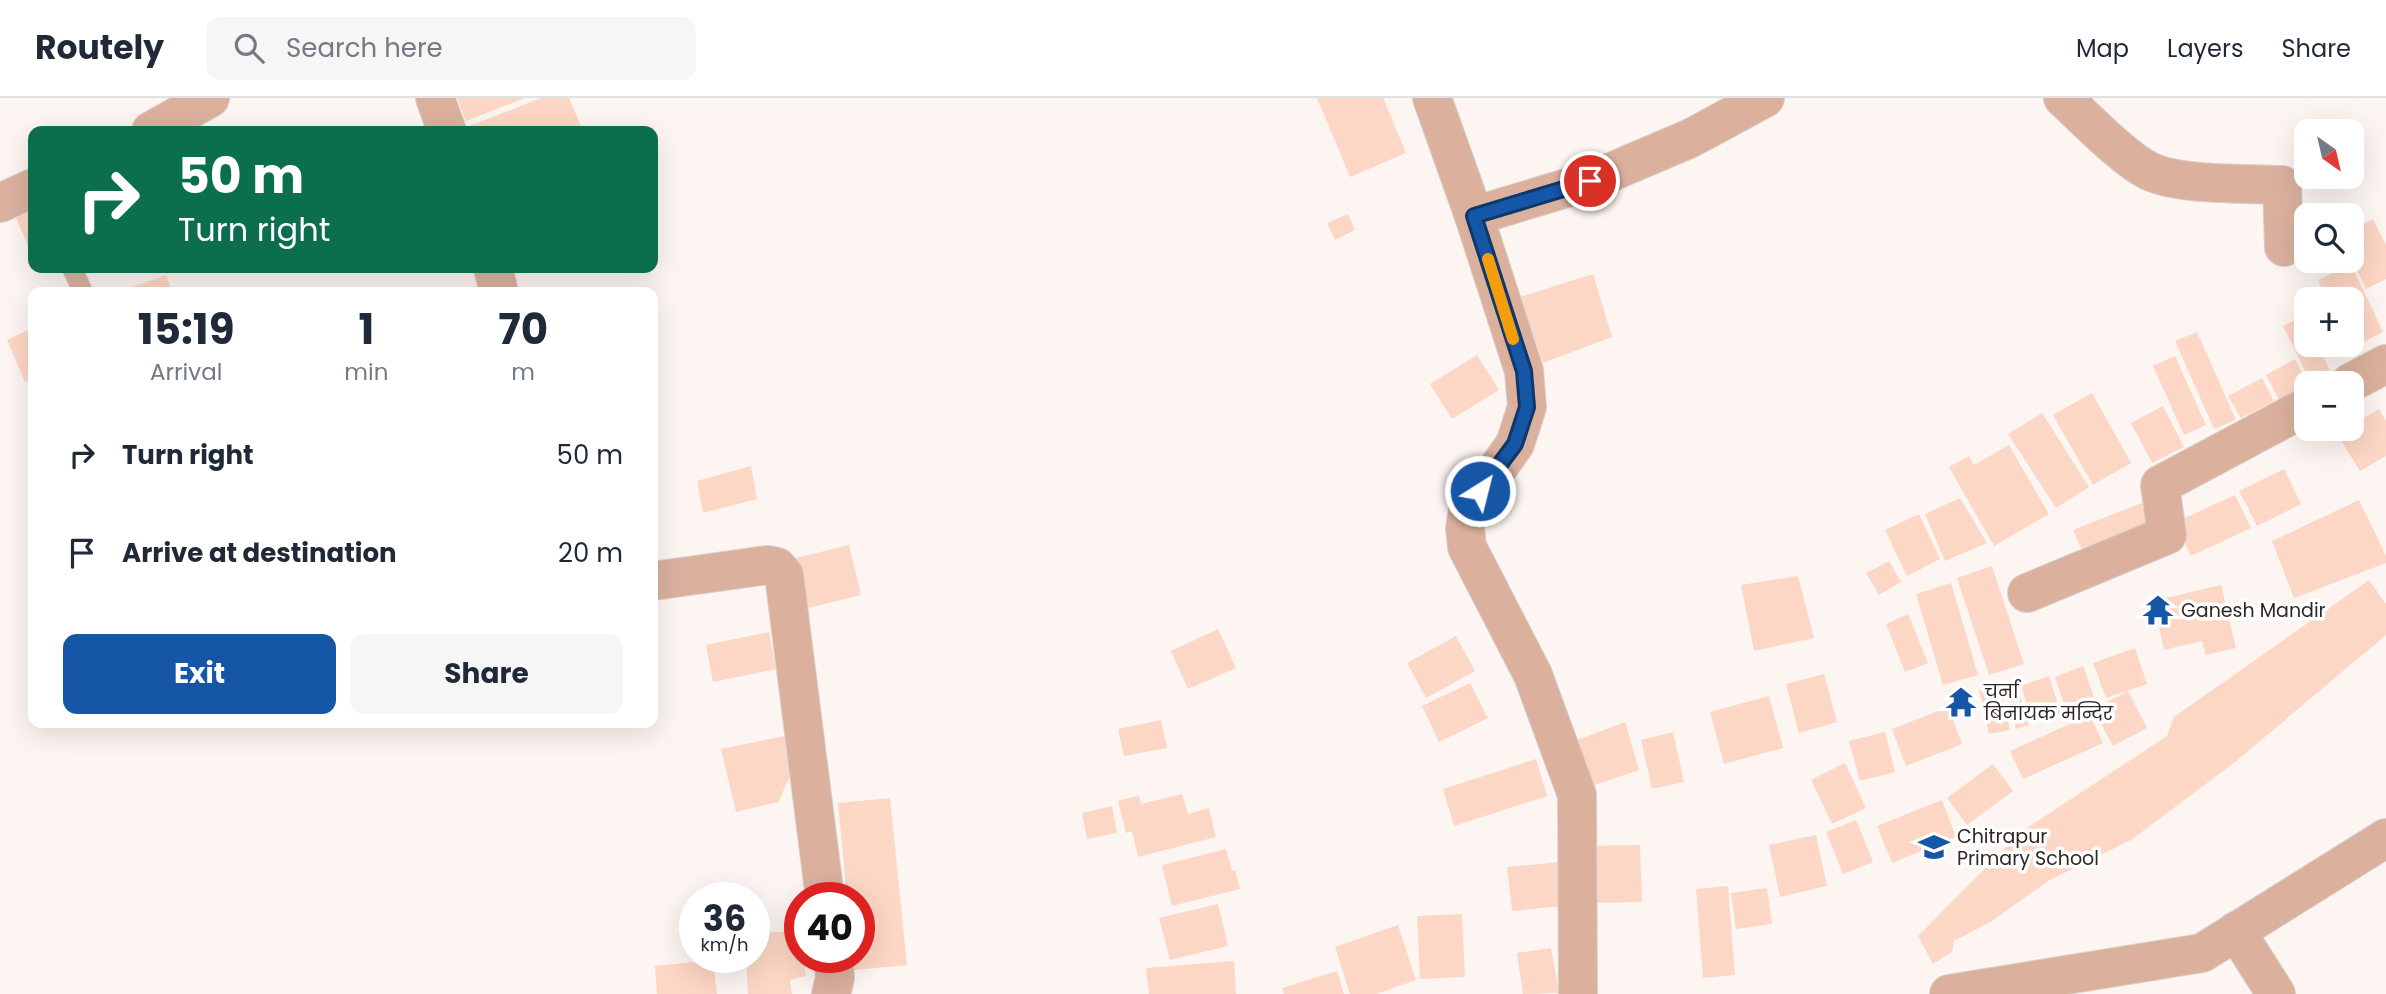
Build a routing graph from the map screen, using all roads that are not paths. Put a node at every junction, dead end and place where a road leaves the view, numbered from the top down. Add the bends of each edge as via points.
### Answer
1 (210, 98) edge
2 (435, 98) edge
3 (1432, 98) edge
4 (1765, 98) edge
5 (2063, 98) edge
6 (160, 126) edge
7 (445, 126) edge
8 (28, 190) edge
9 (0, 203) edge
10 (1474, 216) junction
11 (2284, 247) dead end
12 (2386, 364) edge
13 (2364, 376) edge
14 (2294, 413) edge
15 (658, 580) edge
16 (2026, 593) dead end
17 (2386, 838) edge
18 (823, 882) edge
19 (2236, 931) junction
20 (835, 973) edge
21 (831, 994) edge
22 (1578, 994) edge
23 (1949, 994) edge
24 (2276, 994) edge

1 - 6 street
2 - 7 street
3 - 10 street
4 - 10 street via 1691,138 1590,181
5 - 11 street via 2135,163 2150,171 2183,179 2282,184
8 - 9 street
10 - 22 street via 1524,371 1527,407 1515,444 1468,510 1467,547 1533,675 1577,795
12 - 13 street
14 - 16 street via 2160,485 2167,535
15 - 18 street via 768,565 784,575
17 - 19 street
19 - 23 street via 2202,953
19 - 24 street
20 - 21 street

